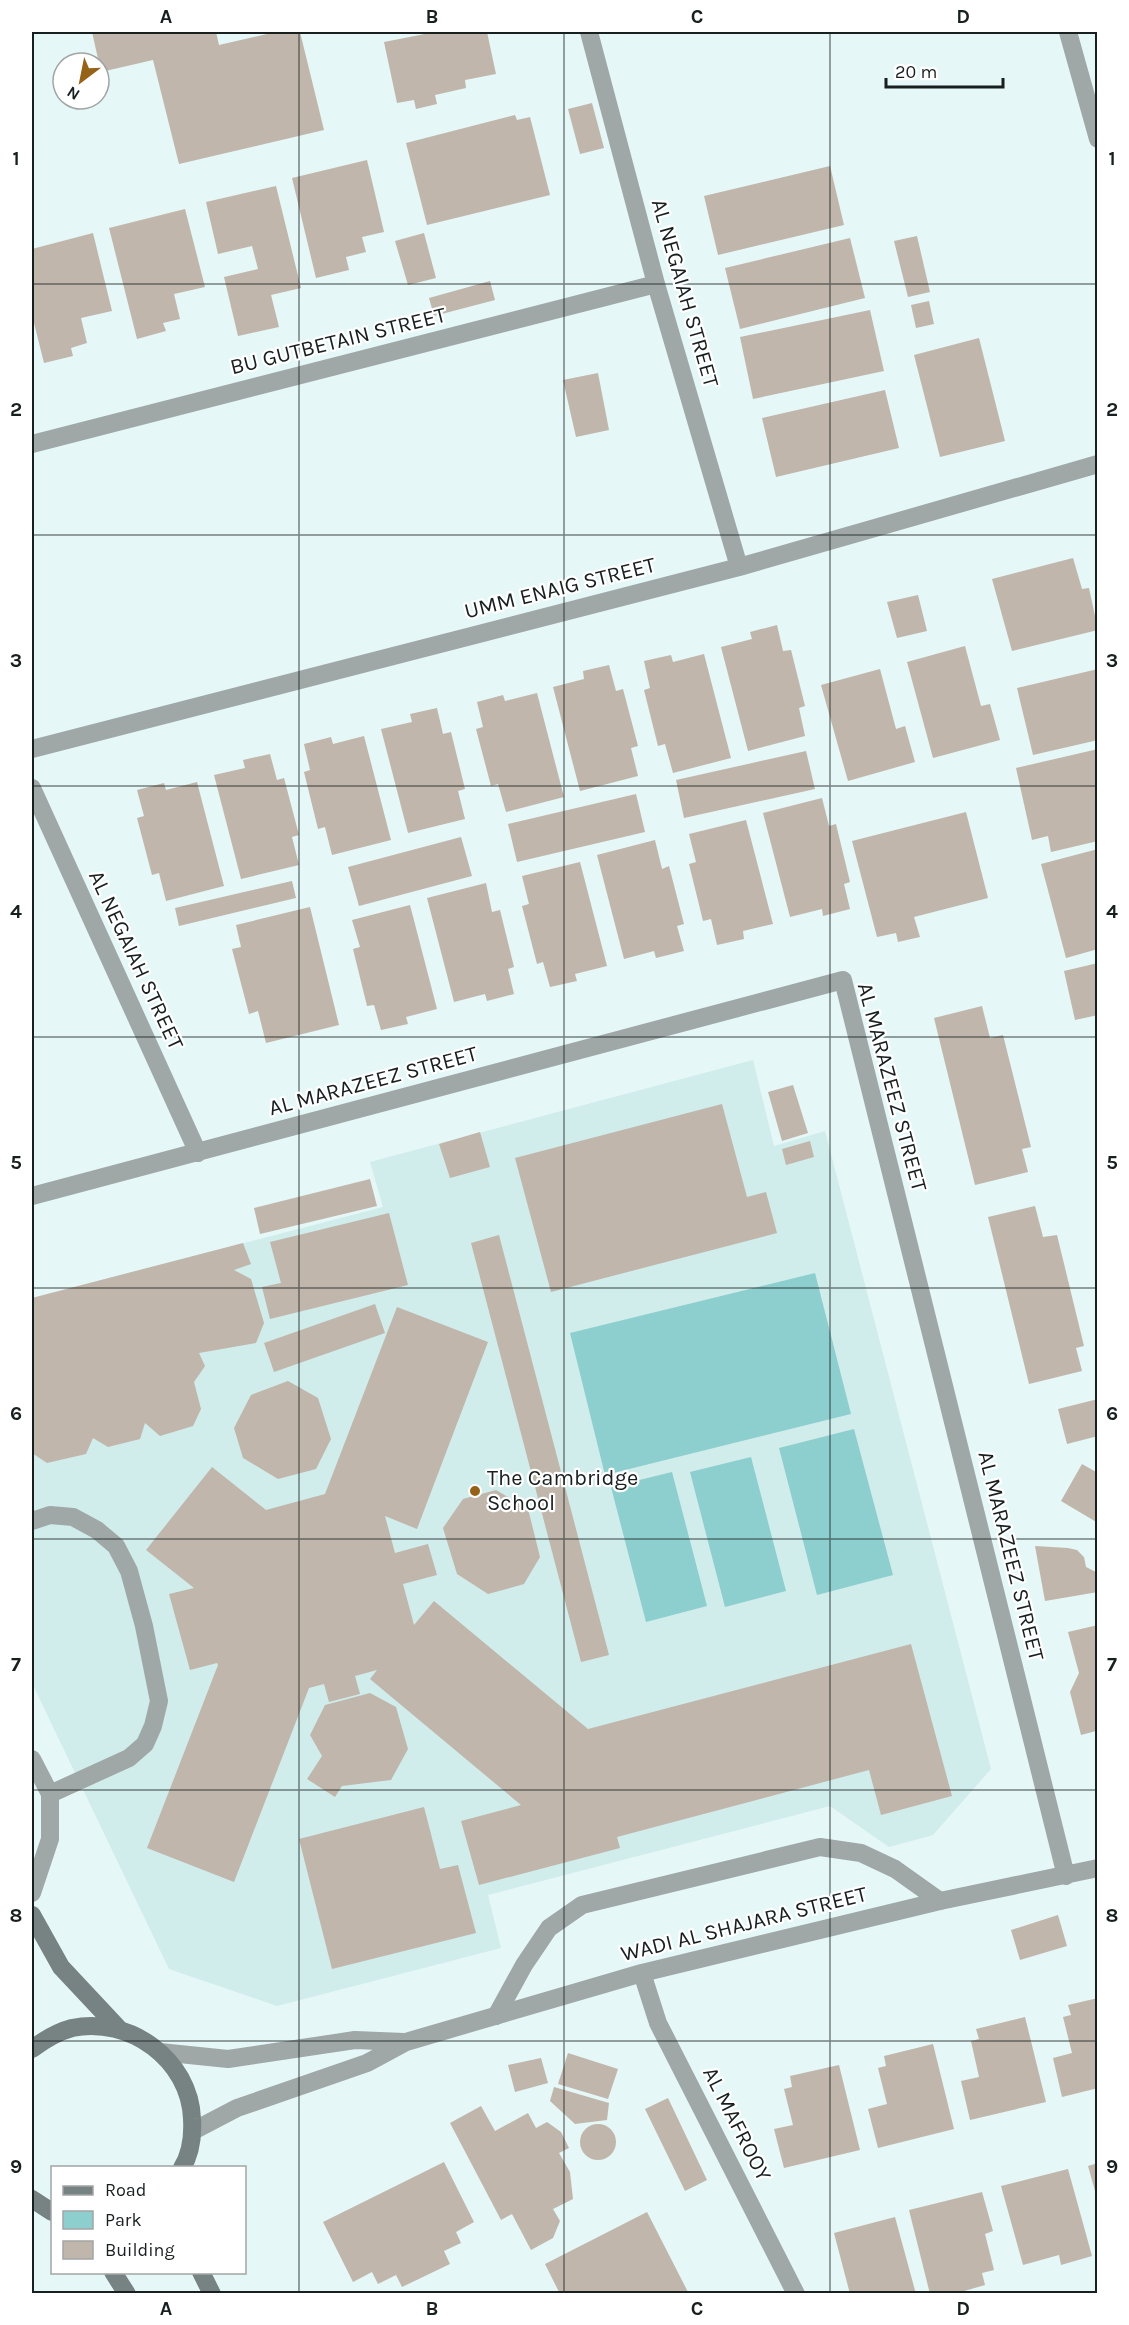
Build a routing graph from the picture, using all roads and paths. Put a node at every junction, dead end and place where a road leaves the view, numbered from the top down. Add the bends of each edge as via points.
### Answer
1 (589, 32) edge
2 (1068, 32) edge
3 (1098, 139) edge
4 (656, 284) junction
5 (32, 444) edge
6 (1098, 464) edge
7 (739, 567) junction
8 (32, 749) edge
9 (32, 788) edge
10 (198, 1152) junction
11 (32, 1196) edge
12 (32, 1521) edge
13 (32, 1759) edge
14 (50, 1794) junction
15 (1098, 1868) edge
16 (1066, 1876) junction
17 (32, 1893) edge
18 (940, 1901) junction
19 (32, 1915) edge
20 (642, 1973) junction
21 (496, 2016) junction
22 (120, 2030) junction
23 (406, 2042) junction
24 (32, 2049) edge
25 (160, 2052) junction
26 (193, 2131) junction
27 (183, 2166) edge
28 (32, 2199) edge
29 (51, 2211) edge
30 (114, 2274) edge
31 (202, 2274) edge
32 (127, 2294) edge
33 (212, 2294) edge
34 (796, 2294) edge

1 - 4 street, AL NEGAIAH STREET
2 - 3 street
4 - 5 street, BU GUTBETAIN STREET
4 - 7 street, AL NEGAIAH STREET
6 - 7 street, UMM ENAIG STREET
7 - 8 street, UMM ENAIG STREET
9 - 10 street, AL NEGAIAH STREET
10 - 11 street, AL MARAZEEZ STREET
10 - 16 street, AL MARAZEEZ STREET via 843,980
12 - 14 street via 50,1515 73,1517 116,1546 129,1571 159,1701 145,1744 129,1758
13 - 14 street
14 - 17 street via 50,1839
15 - 16 street, WADI AL SHAJARA STREET
16 - 18 street, WADI AL SHAJARA STREET
18 - 20 street, WADI AL SHAJARA STREET
18 - 21 street via 895,1869 861,1853 820,1847 582,1905 549,1928
19 - 22 street via 61,1967
20 - 21 street, WADI AL SHAJARA STREET
20 - 34 street, AL MAFROOY via 658,2024
21 - 23 street, WADI AL SHAJARA STREET
22 - 24 street via 73,2028 50,2036
22 - 25 street via 141,2038
23 - 25 street, WADI AL SHAJARA STREET via 356,2040 228,2059
23 - 26 street, WADI AL SHAJARA STREET via 367,2063 237,2108
25 - 26 street via 186,2088
26 - 27 street
28 - 29 street
30 - 32 street
31 - 33 street

